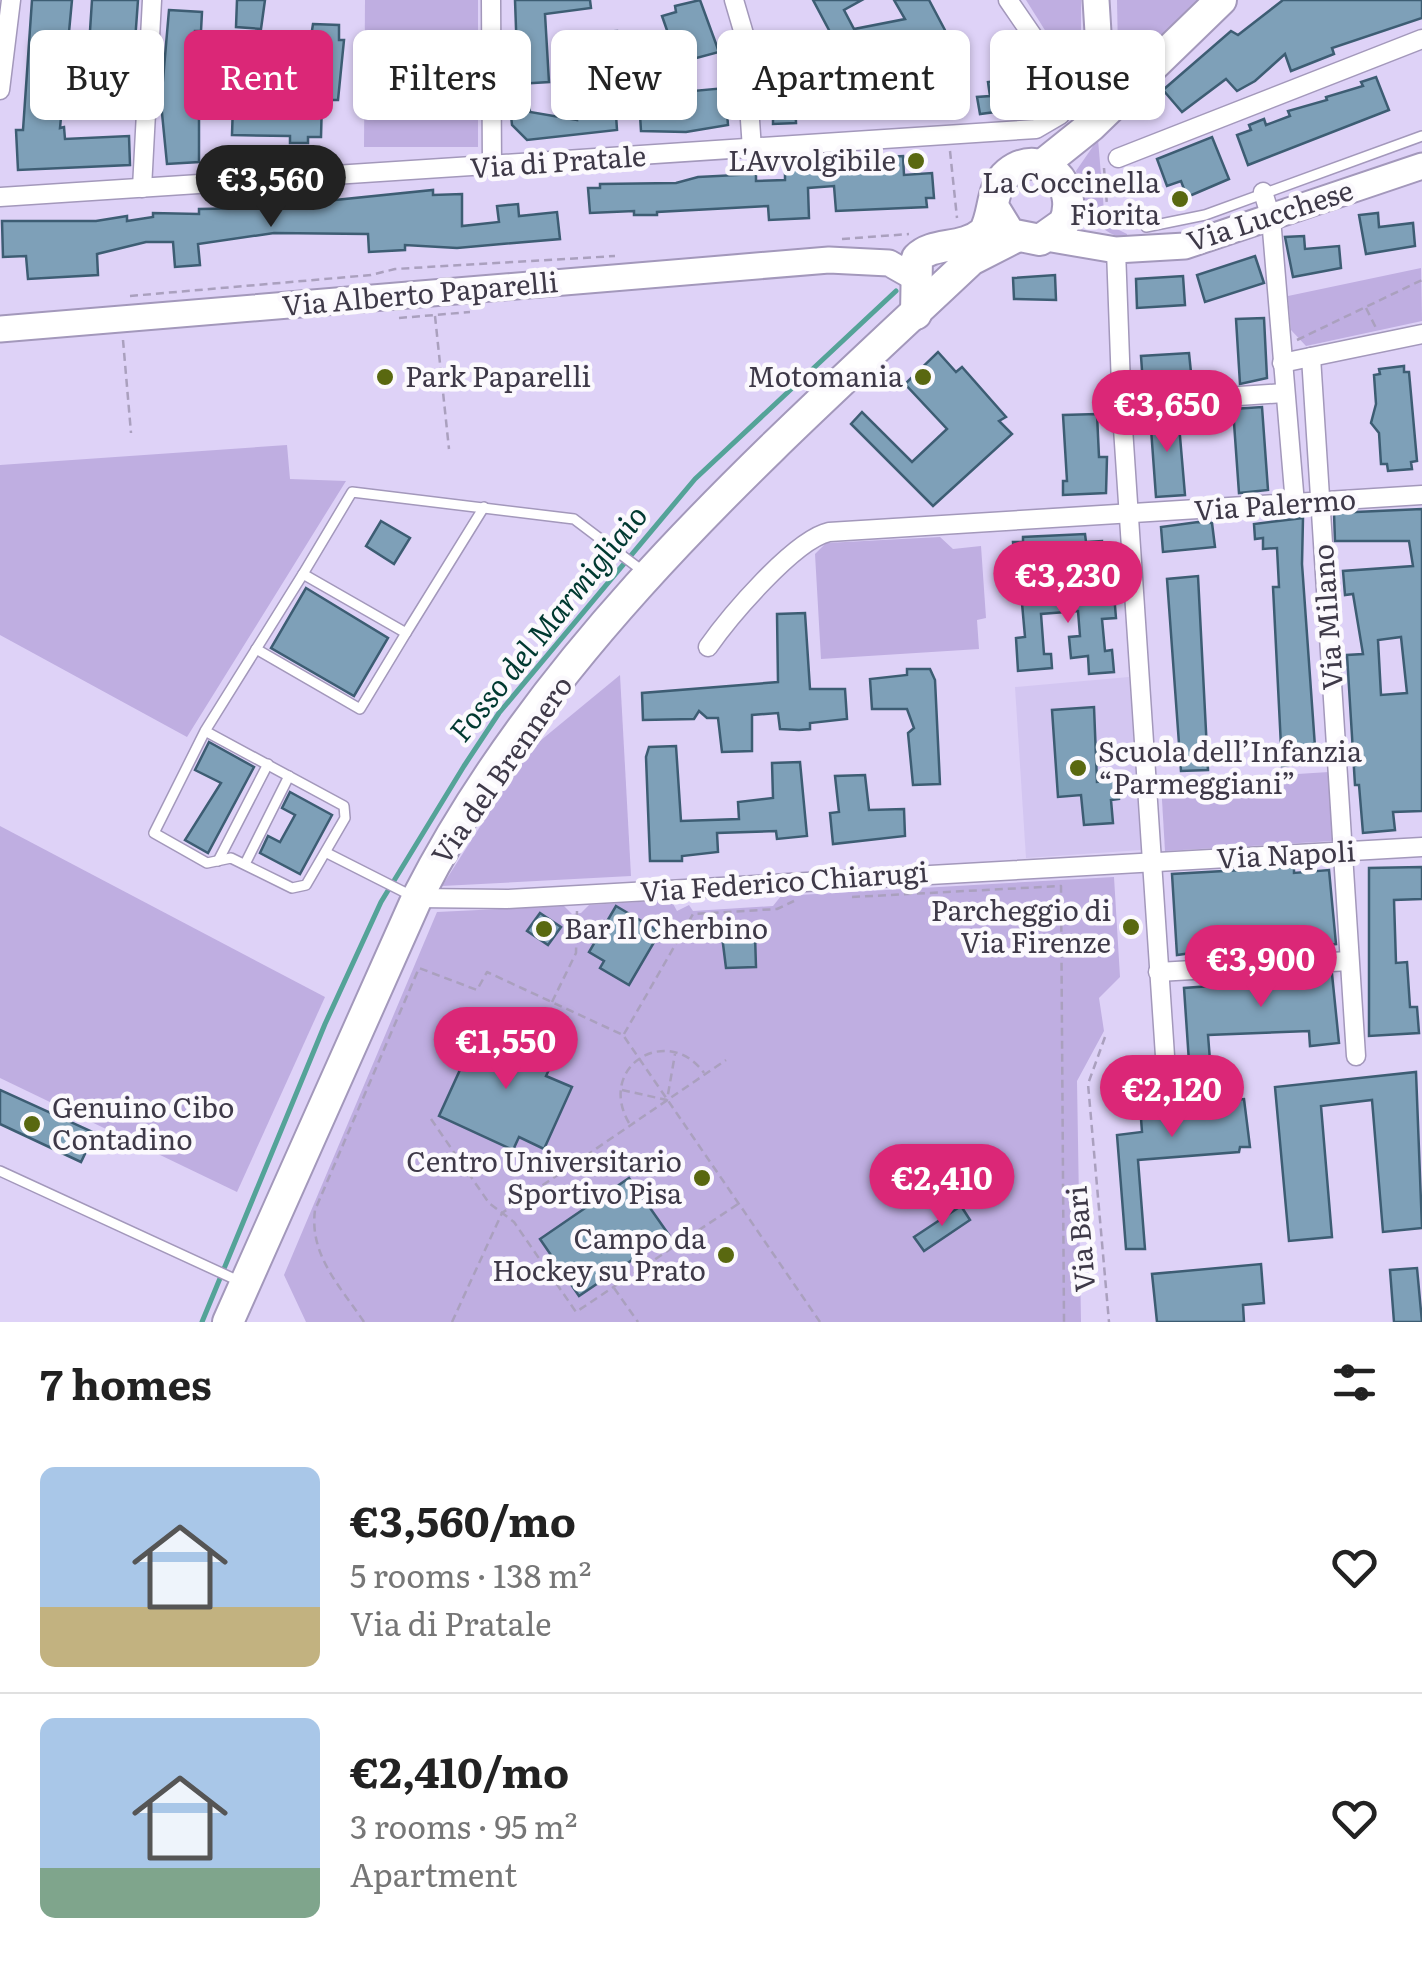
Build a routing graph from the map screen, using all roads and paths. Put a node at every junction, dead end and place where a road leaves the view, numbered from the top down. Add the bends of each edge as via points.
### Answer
1 (11, 0) edge
2 (152, 0) edge
3 (491, 0) edge
4 (734, 0) edge
5 (1008, 0) edge
6 (1096, 0) edge
7 (1221, 0) edge
8 (1096, 30) edge
9 (1422, 39) edge
10 (1165, 54) edge
11 (0, 90) edge
12 (1097, 120) edge
13 (1422, 136) edge
14 (950, 145) dead end
15 (752, 149) junction
16 (1111, 161) joint
17 (492, 167) junction
18 (1422, 167) edge
19 (1052, 173) junction
20 (142, 188) junction
21 (1263, 192) junction
22 (0, 197) edge
23 (994, 208) junction
24 (1068, 212) junction
25 (958, 218) dead end
26 (1272, 218) junction
27 (1133, 227) dead end
28 (1146, 227) dead end
29 (1031, 238) junction
30 (928, 241) junction
31 (834, 250) junction
32 (1116, 250) junction
33 (630, 255) dead end
34 (1422, 280) edge
35 (933, 282) junction
36 (115, 300) dead end
37 (1366, 307) junction
38 (434, 315) dead end
39 (0, 328) edge
40 (1378, 332) dead end
41 (122, 334) dead end
42 (1422, 334) edge
43 (1294, 341) dead end
44 (1311, 357) junction
45 (1282, 363) junction
46 (1284, 393) junction
47 (1122, 404) junction
48 (131, 433) dead end
49 (449, 449) dead end
50 (1422, 496) edge
51 (1321, 502) junction
52 (1295, 504) junction
53 (484, 507) junction
54 (1129, 514) junction
55 (641, 569) junction
56 (303, 574) junction
57 (406, 633) junction
58 (708, 647) dead end
59 (256, 648) junction
60 (205, 731) junction
61 (268, 764) junction
62 (289, 776) junction
63 (1422, 848) edge
64 (327, 852) junction
65 (1342, 852) junction
66 (218, 860) junction
67 (1150, 862) junction
68 (245, 864) junction
69 (410, 895) junction
70 (575, 895) junction
71 (852, 898) dead end
72 (795, 900) dead end
73 (1349, 961) junction
74 (1158, 972) junction
75 (552, 1002) junction
76 (623, 1035) junction
77 (1105, 1037) dead end
78 (675, 1052) junction
79 (1356, 1056) dead end
80 (639, 1059) junction
81 (726, 1060) dead end
82 (1166, 1071) dead end
83 (704, 1074) junction
84 (620, 1090) junction
85 (667, 1100) junction
86 (432, 1119) dead end
87 (630, 1125) junction
88 (0, 1171) edge
89 (739, 1203) junction
90 (502, 1213) junction
91 (237, 1280) junction
92 (614, 1286) junction
93 (228, 1322) edge
94 (364, 1322) edge
95 (452, 1322) edge
96 (638, 1322) edge
97 (820, 1322) edge
98 (1064, 1322) edge
99 (1109, 1322) edge

1 - 11 street
2 - 20 street
3 - 17 street
4 - 15 street via 744,34
5 - 15 street, Via di Pratale via 1056,70 1069,102 1060,115 1036,128
6 - 8 main road
7 - 10 main road
9 - 16 street
12 - 19 main road
13 - 21 lane, Via Lucchese
14 - 25 path
15 - 17 street, Via di Pratale
16 - 27 path via 1108,218
17 - 20 street, Via di Pratale
18 - 26 main road, Via Lucchese
19 - 23 main road via 1022,166 1005,176
19 - 24 main road via 1069,194
20 - 22 street, Via di Pratale
21 - 26 street
21 - 28 lane, Via Lucchese via 1205,215
23 - 29 main road via 1002,227
23 - 30 main road via 976,239 960,247
24 - 29 main road via 1060,228
24 - 32 main road
26 - 32 main road, Via Lucchese via 1185,246
26 - 45 street
29 - 32 main road, Via Lucchese
29 - 35 main road, Via del Brennero via 986,250
30 - 31 path
30 - 31 main road, Via Alberto Paparelli via 871,252
30 - 35 main road, Via del Brennero via 916,260
31 - 35 main road, Via Alberto Paparelli
31 - 39 main road, Via Alberto Paparelli
32 - 47 street
33 - 36 path via 394,269
34 - 37 path
35 - 55 main road, Via del Brennero via 916,314
37 - 40 path
37 - 43 path
38 - 49 path
41 - 48 path
42 - 44 street
44 - 45 street
44 - 51 street, Via Milano
45 - 46 street
46 - 47 street
46 - 52 street
47 - 54 street
50 - 51 street, Via Palermo
51 - 52 street, Via Palermo
51 - 65 street, Via Milano
52 - 54 street, Via Palermo
53 - 55 lane via 574,519
53 - 56 lane via 352,492
53 - 57 lane
54 - 58 street, Via Palermo via 818,534
54 - 67 street
55 - 69 main road, Via del Brennero
56 - 57 lane
56 - 59 lane
57 - 59 lane via 360,709
59 - 60 lane
60 - 61 lane
60 - 66 lane via 154,833 208,863
61 - 62 lane
61 - 66 lane
62 - 64 lane via 344,806 345,818
62 - 68 lane
63 - 65 street, Via Napoli
64 - 68 lane via 300,888
64 - 69 lane
65 - 67 street, Via Napoli
65 - 73 street, Via Milano
66 - 68 lane
67 - 70 street, Via Federico Chiarugi
67 - 74 street
69 - 70 street, Via Federico Chiarugi via 448,902
69 - 91 main road, Via del Brennero
70 - 75 path via 576,953
71 - 98 path via 1061,886
72 - 76 path via 776,909 693,914
73 - 74 street
73 - 79 street, Via Milano
74 - 82 street
75 - 76 path
75 - 94 path via 487,972 477,990 420,968 315,1210 311,1236 318,1253
76 - 80 path
77 - 99 path, Via Bari via 1088,1084
78 - 80 path
78 - 83 path
78 - 85 path
80 - 84 path
80 - 85 path
81 - 83 path
83 - 85 path
84 - 85 path
84 - 87 path
85 - 87 path
85 - 89 path
86 - 90 path via 489,1204
87 - 90 path
88 - 91 lane
89 - 92 path
89 - 97 path
90 - 92 path via 576,1312
90 - 95 path
91 - 93 main road, Via del Brennero
92 - 96 path

